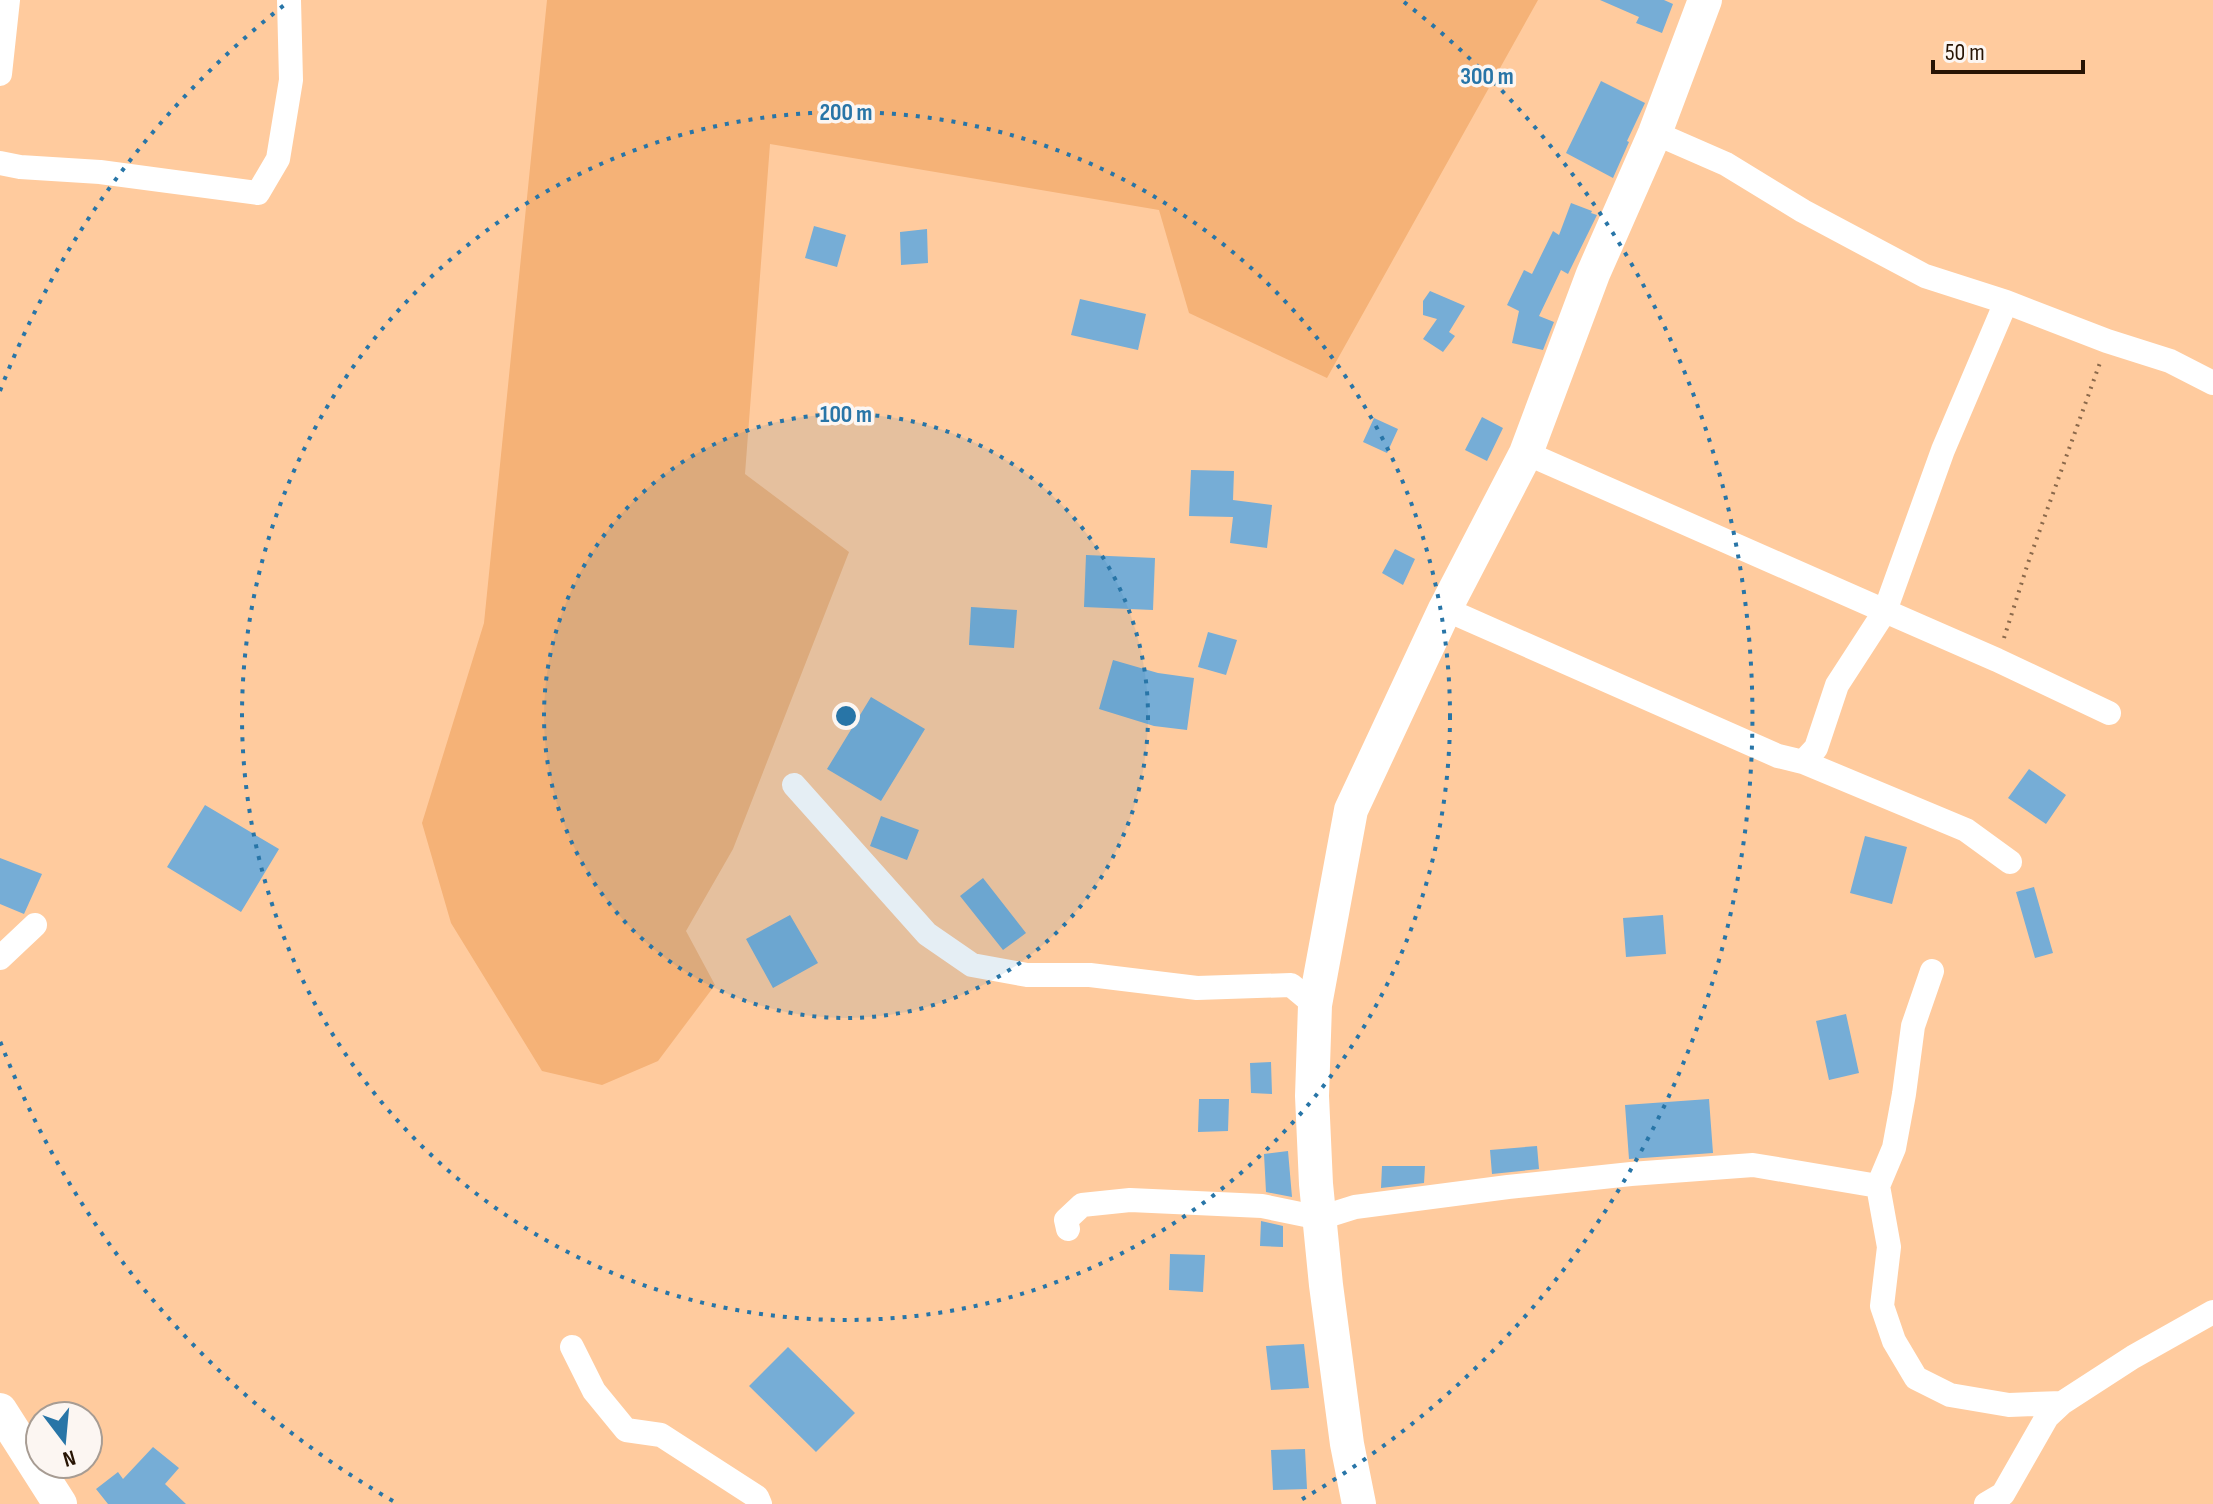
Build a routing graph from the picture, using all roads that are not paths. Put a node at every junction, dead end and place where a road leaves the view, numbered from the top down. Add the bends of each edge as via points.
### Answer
1 (8, 0) edge
2 (289, 0) edge
3 (1705, 0) edge
4 (0, 74) edge
5 (1655, 133) junction
6 (0, 163) edge
7 (2006, 302) junction
8 (2213, 383) edge
9 (1526, 453) junction
10 (1445, 609) junction
11 (1885, 611) junction
12 (2109, 713) dead end
13 (1803, 762) junction
14 (794, 785) dead end
15 (2010, 862) dead end
16 (35, 925) dead end
17 (0, 958) edge
18 (1932, 971) dead end
19 (1315, 1005) junction
20 (1878, 1186) junction
21 (1320, 1218) junction
22 (1068, 1229) dead end
23 (2213, 1312) edge
24 (572, 1347) dead end
25 (2062, 1403) junction
26 (0, 1410) edge
27 (60, 1504) edge
28 (760, 1504) edge
29 (1359, 1504) edge
30 (1986, 1504) edge

1 - 4 street
2 - 6 street via 291,80 278,159 258,193
3 - 5 street
5 - 7 street via 1726,164 1925,276
5 - 9 street via 1593,274
7 - 8 street via 2170,361
7 - 11 street via 1943,450
9 - 10 street
9 - 11 street
10 - 13 street via 1778,756
10 - 19 street via 1351,810
11 - 12 street
11 - 13 street via 1837,685 1816,748
13 - 15 street via 1966,830
14 - 19 street via 927,934 972,965 1027,975 1090,975 1197,988 1291,985
16 - 17 street
18 - 20 street via 1913,1026 1894,1148
19 - 21 street via 1312,1096
20 - 21 street via 1753,1165 1508,1187 1355,1207
20 - 25 street via 1889,1247 1882,1306 1894,1341 1916,1378 1950,1395 2009,1405
21 - 22 street via 1262,1206 1130,1200 1082,1205 1066,1220
21 - 29 street
23 - 25 street
24 - 28 street via 594,1391 626,1430 661,1435 757,1497
25 - 30 street via 2047,1417 2003,1494
26 - 27 street

